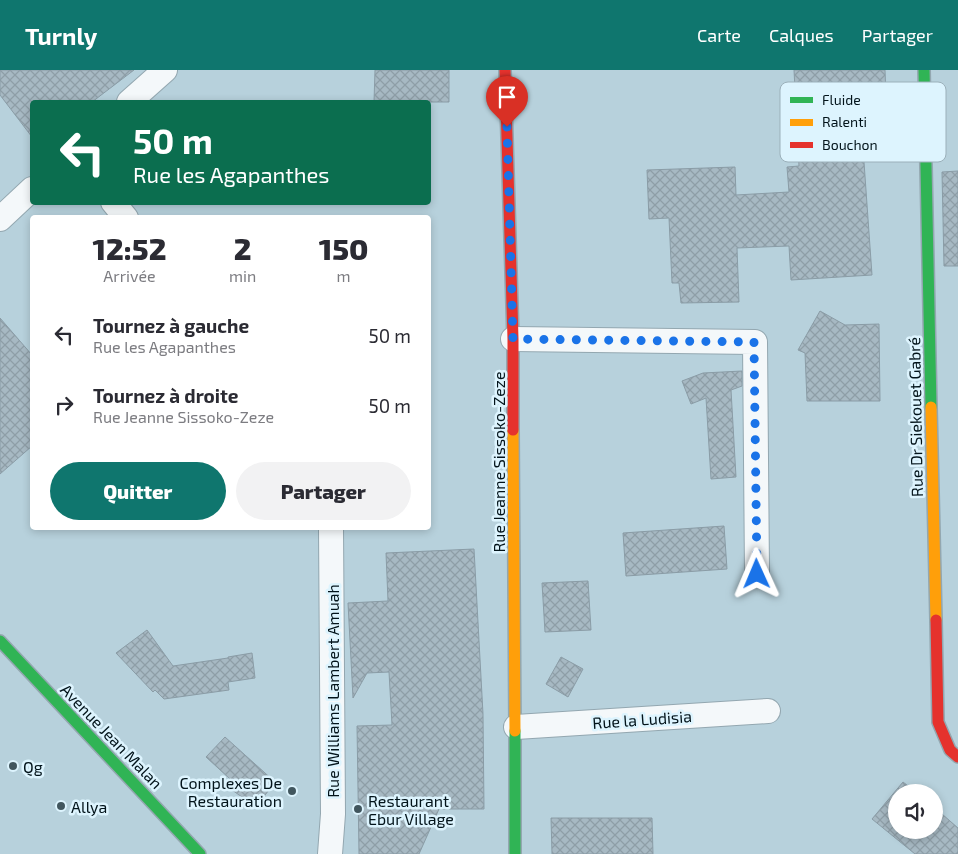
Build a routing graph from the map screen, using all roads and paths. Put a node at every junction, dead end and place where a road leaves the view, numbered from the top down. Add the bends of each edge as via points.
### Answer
1 (165, 70) edge
2 (505, 70) edge
3 (131, 100) edge
4 (926, 162) edge
5 (30, 191) edge
6 (115, 205) edge
7 (123, 215) edge
8 (0, 219) edge
9 (513, 339) junction
10 (331, 530) edge
11 (757, 574) dead end
12 (0, 641) edge
13 (768, 711) dead end
14 (516, 727) junction
15 (958, 757) edge
16 (200, 854) edge
17 (330, 854) edge
18 (515, 854) edge

1 - 3 street
2 - 9 street, Rue Jeanne Sissoko-Zeze
4 - 15 street, Rue Dr Siekouet Gabré via 938,722 950,750
5 - 8 street
6 - 7 street
9 - 11 street via 754,342
9 - 14 street, Rue Jeanne Sissoko-Zeze
10 - 17 street, Rue Williams Lambert Amuah via 333,814
12 - 16 street, Avenue Jean Malan
13 - 14 street, Rue la Ludisia
14 - 18 street, Rue Jeanne Sissoko-Zeze

